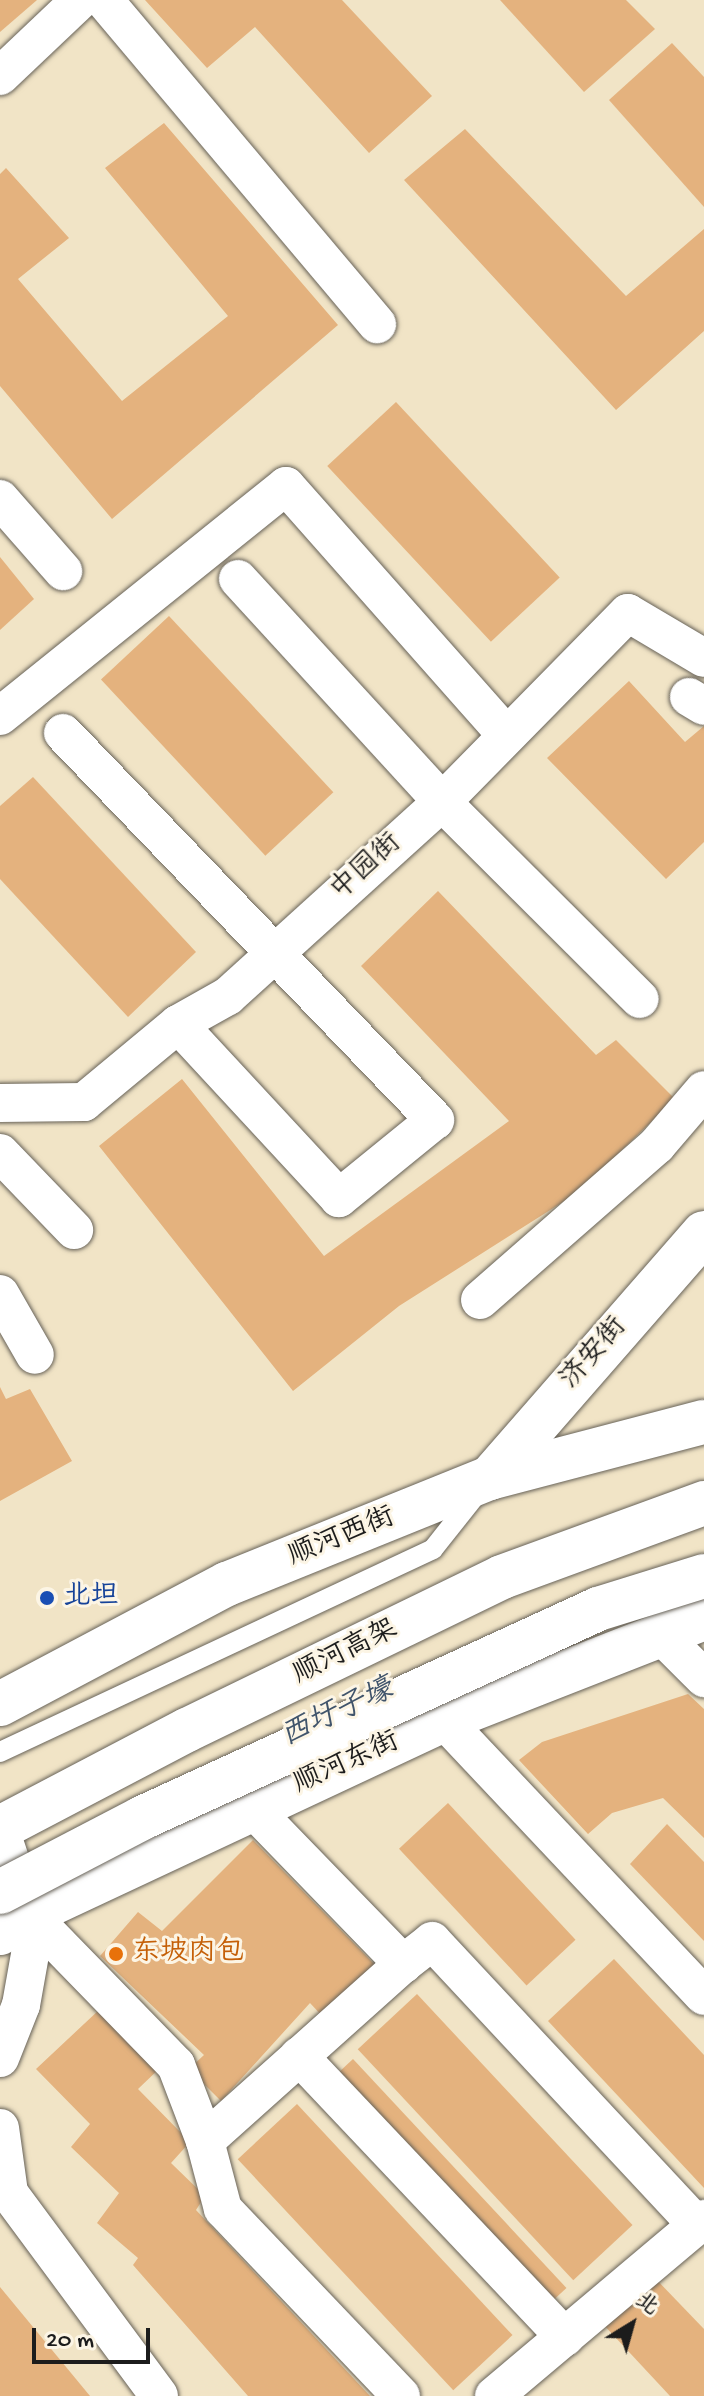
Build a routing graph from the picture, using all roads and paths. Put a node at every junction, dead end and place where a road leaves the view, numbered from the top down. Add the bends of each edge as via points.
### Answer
1 (80, 0) edge
2 (104, 0) edge
3 (0, 76) edge
4 (377, 324) dead end
5 (0, 499) edge
6 (63, 571) dead end
7 (238, 579) dead end
8 (704, 658) edge
9 (0, 716) edge
10 (63, 733) dead end
11 (506, 735) junction
12 (442, 802) junction
13 (275, 949) junction
14 (640, 999) dead end
15 (178, 1024) junction
16 (704, 1090) edge
17 (0, 1103) edge
18 (0, 1153) edge
19 (74, 1230) dead end
20 (704, 1233) edge
21 (0, 1294) edge
22 (480, 1300) dead end
23 (35, 1355) dead end
24 (704, 1422) edge
25 (490, 1478) junction
26 (704, 1503) edge
27 (704, 1576) edge
28 (704, 1618) edge
29 (659, 1633) junction
30 (704, 1678) edge
31 (0, 1704) edge
32 (444, 1720) junction
33 (0, 1752) edge
34 (251, 1807) junction
35 (0, 1828) edge
36 (10, 1913) edge
37 (403, 1964) junction
38 (704, 1996) edge
39 (299, 2056) junction
40 (0, 2058) edge
41 (0, 2128) edge
42 (205, 2141) junction
43 (701, 2222) edge
44 (565, 2337) junction
45 (159, 2396) edge
46 (401, 2396) edge
47 (494, 2396) edge

1 - 3 street
2 - 4 street
5 - 6 street
7 - 12 street
8 - 11 street, 中园街 via 628,613
9 - 11 street via 286,486
10 - 13 street
11 - 12 street, 中园街
12 - 13 street, 中园街
12 - 14 street
13 - 15 street, 中园街 via 228,996
13 - 15 street via 435,1120 339,1198
15 - 17 street, 中园街 via 84,1102
16 - 22 street via 657,1145
18 - 19 street
20 - 25 main road, 济安街
21 - 23 street
24 - 25 main road, 顺河西街
25 - 31 main road, 顺河西街 via 227,1584
25 - 33 lane via 433,1549
26 - 35 main road, 顺河高架 via 502,1577 187,1730
27 - 36 main road, bridge via 598,1609 142,1818
28 - 29 main road, 顺河东街
29 - 30 street
29 - 32 main road, 顺河东街
32 - 34 main road, 顺河东街
32 - 38 street
34 - 36 main road, 顺河东街
34 - 37 street
35 - 36 street
36 - 40 street via 34,1932 21,2005
36 - 42 street via 176,2065
37 - 39 street
37 - 43 street via 432,1941
39 - 42 street
39 - 44 street
41 - 45 street via 9,2193
42 - 46 street via 223,2209
43 - 44 street
44 - 47 street

